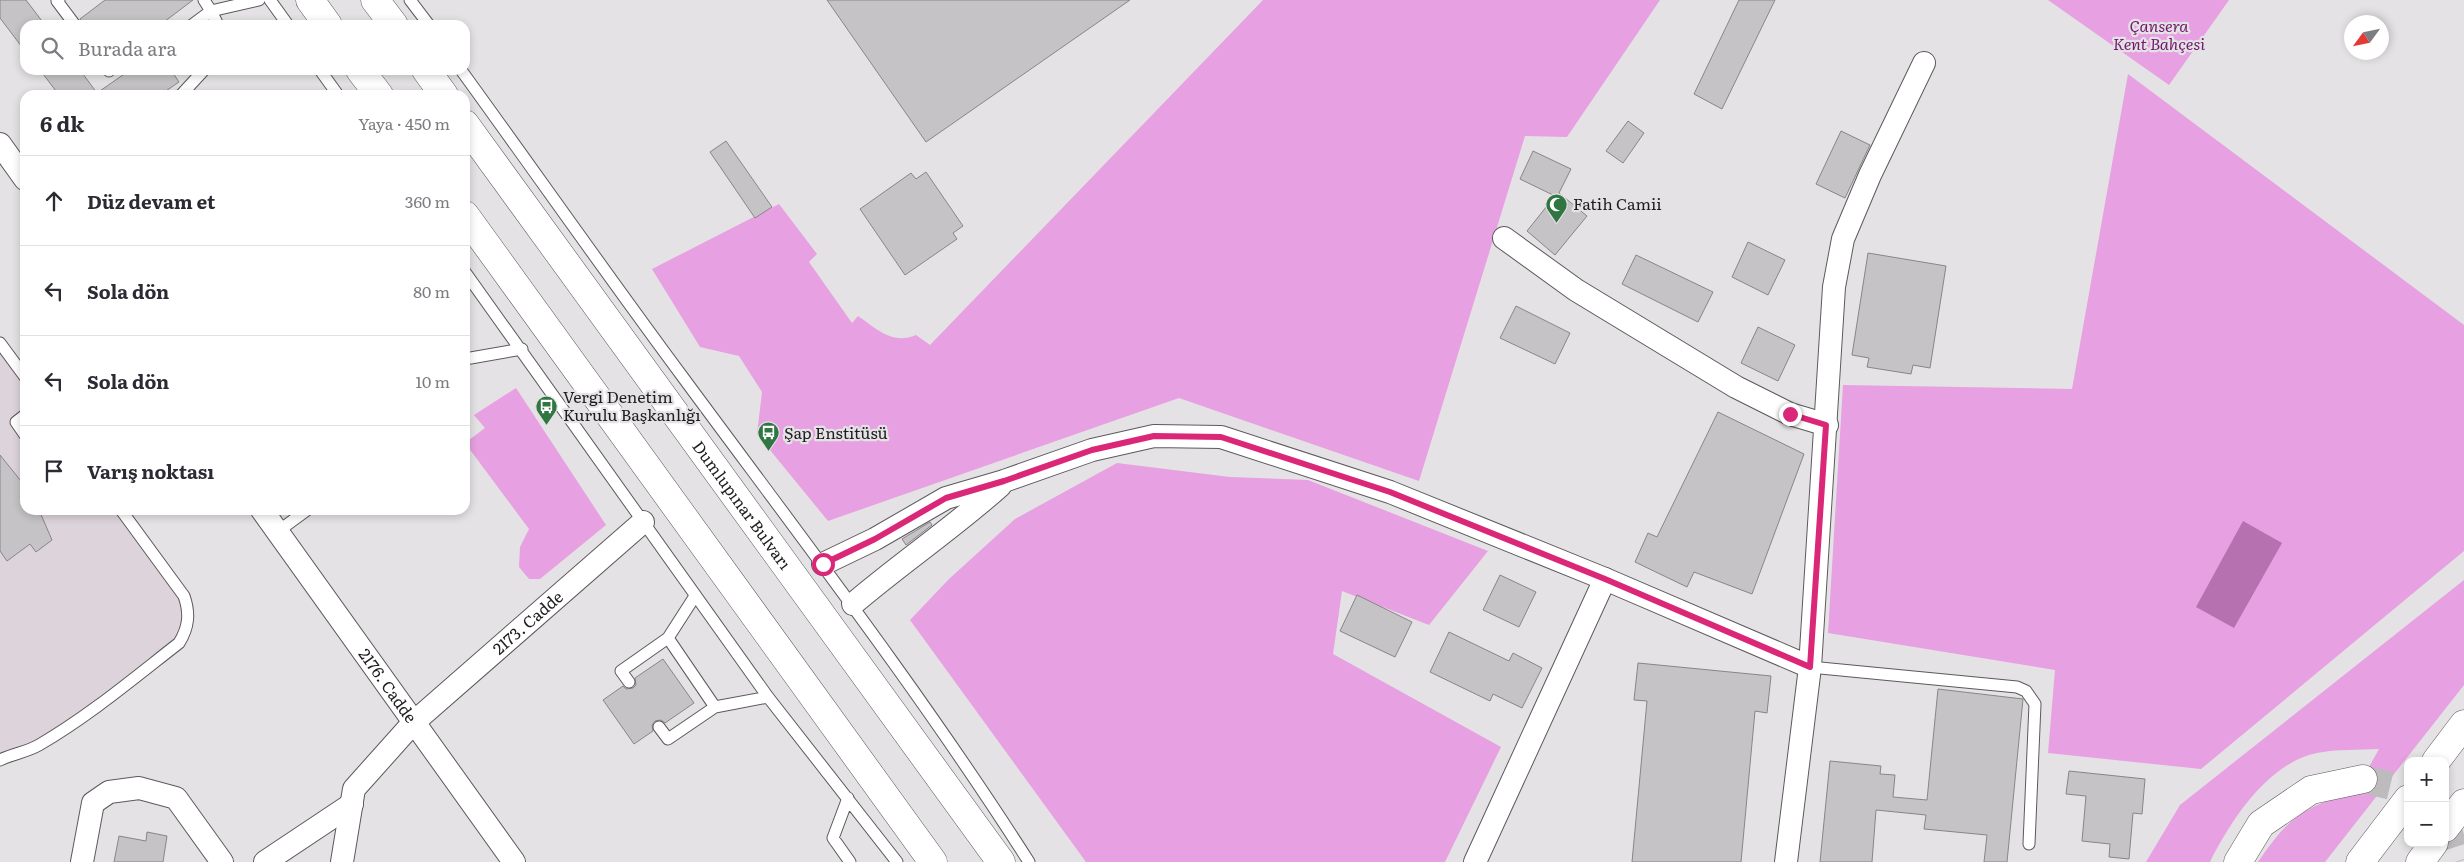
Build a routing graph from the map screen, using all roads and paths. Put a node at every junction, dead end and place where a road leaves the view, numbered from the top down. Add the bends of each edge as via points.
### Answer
1 (59, 0) edge
2 (204, 0) edge
3 (259, 0) edge
4 (270, 0) edge
5 (310, 0) edge
6 (375, 0) edge
7 (410, 0) edge
8 (211, 10) junction
9 (71, 20) edge
10 (198, 20) edge
11 (216, 20) edge
12 (284, 20) edge
13 (324, 20) edge
14 (390, 20) edge
15 (425, 20) edge
16 (1924, 63) dead end
17 (199, 75) edge
18 (324, 75) edge
19 (364, 75) edge
20 (430, 75) edge
21 (465, 75) edge
22 (186, 90) edge
23 (334, 90) edge
24 (374, 90) edge
25 (440, 90) edge
26 (470, 131) edge
27 (1, 147) edge
28 (20, 172) edge
29 (470, 222) edge
30 (1504, 238) dead end
31 (470, 279) edge
32 (0, 342) edge
33 (522, 349) junction
34 (470, 358) edge
35 (20, 370) edge
36 (1826, 425) junction
37 (1004, 481) junction
38 (125, 515) edge
39 (265, 515) edge
40 (300, 515) edge
41 (643, 522) junction
42 (277, 532) junction
43 (823, 564) junction
44 (1605, 579) junction
45 (696, 596) junction
46 (853, 604) junction
47 (668, 638) junction
48 (1810, 667) junction
49 (628, 682) dead end
50 (768, 697) junction
51 (715, 707) junction
52 (413, 723) junction
53 (2464, 724) edge
54 (659, 727) dead end
55 (2439, 757) edge
56 (0, 760) edge
57 (2363, 779) tunnel mouth
58 (848, 798) junction
59 (2406, 802) edge
60 (2464, 803) edge
61 (352, 804) junction
62 (2449, 823) edge
63 (2029, 844) dead end
64 (2431, 847) edge
65 (217, 859) edge
66 (82, 862) edge
67 (265, 862) edge
68 (342, 862) edge
69 (514, 862) edge
70 (850, 862) edge
71 (897, 862) edge
72 (933, 862) edge
73 (1001, 862) edge
74 (1029, 862) edge
75 (1476, 862) edge
76 (1786, 862) edge
77 (2238, 862) edge
78 (2360, 862) edge
79 (2420, 862) edge

1 - 9 lane
2 - 8 lane
3 - 8 lane
4 - 12 lane
5 - 13 main road
6 - 14 main road
7 - 15 lane
8 - 10 lane
8 - 11 lane
16 - 36 street via 1843,239 1834,287
17 - 22 lane
18 - 23 lane
19 - 24 main road
20 - 25 main road
21 - 43 lane
26 - 73 main road, Dumlupınar Bulvarı
27 - 28 street
29 - 72 main road
30 - 36 street via 1576,290 1736,388 1790,414
31 - 33 lane
32 - 35 lane
33 - 34 lane
33 - 41 lane
36 - 48 street
37 - 43 street via 946,498 875,539
37 - 44 street via 1092,450 1154,436 1221,437 1390,492
37 - 46 street via 964,517
38 - 56 lane via 184,596 188,607 185,633 172,648 72,724 38,746
39 - 42 street, 2176. Cadde
40 - 42 lane
41 - 45 lane
41 - 52 street, 2173. Cadde
42 - 52 street, 2176. Cadde
43 - 46 lane
44 - 48 street
44 - 75 street
45 - 47 lane
45 - 50 lane
46 - 74 lane
47 - 49 lane via 621,671
47 - 51 lane
48 - 63 lane via 2017,687 2026,691 2035,704
48 - 76 street
50 - 51 lane
50 - 58 lane
51 - 54 lane via 668,739
52 - 61 street, 2173. Cadde via 354,789
52 - 69 street, 2176. Cadde
53 - 55 main road
57 - 77 main road via 2311,790 2261,824
58 - 70 lane via 833,838
58 - 71 lane
59 - 78 main road
60 - 62 main road
61 - 67 street
61 - 68 street, 2173. Cadde
64 - 79 main road
65 - 66 street via 176,798 139,788 108,792 93,803

